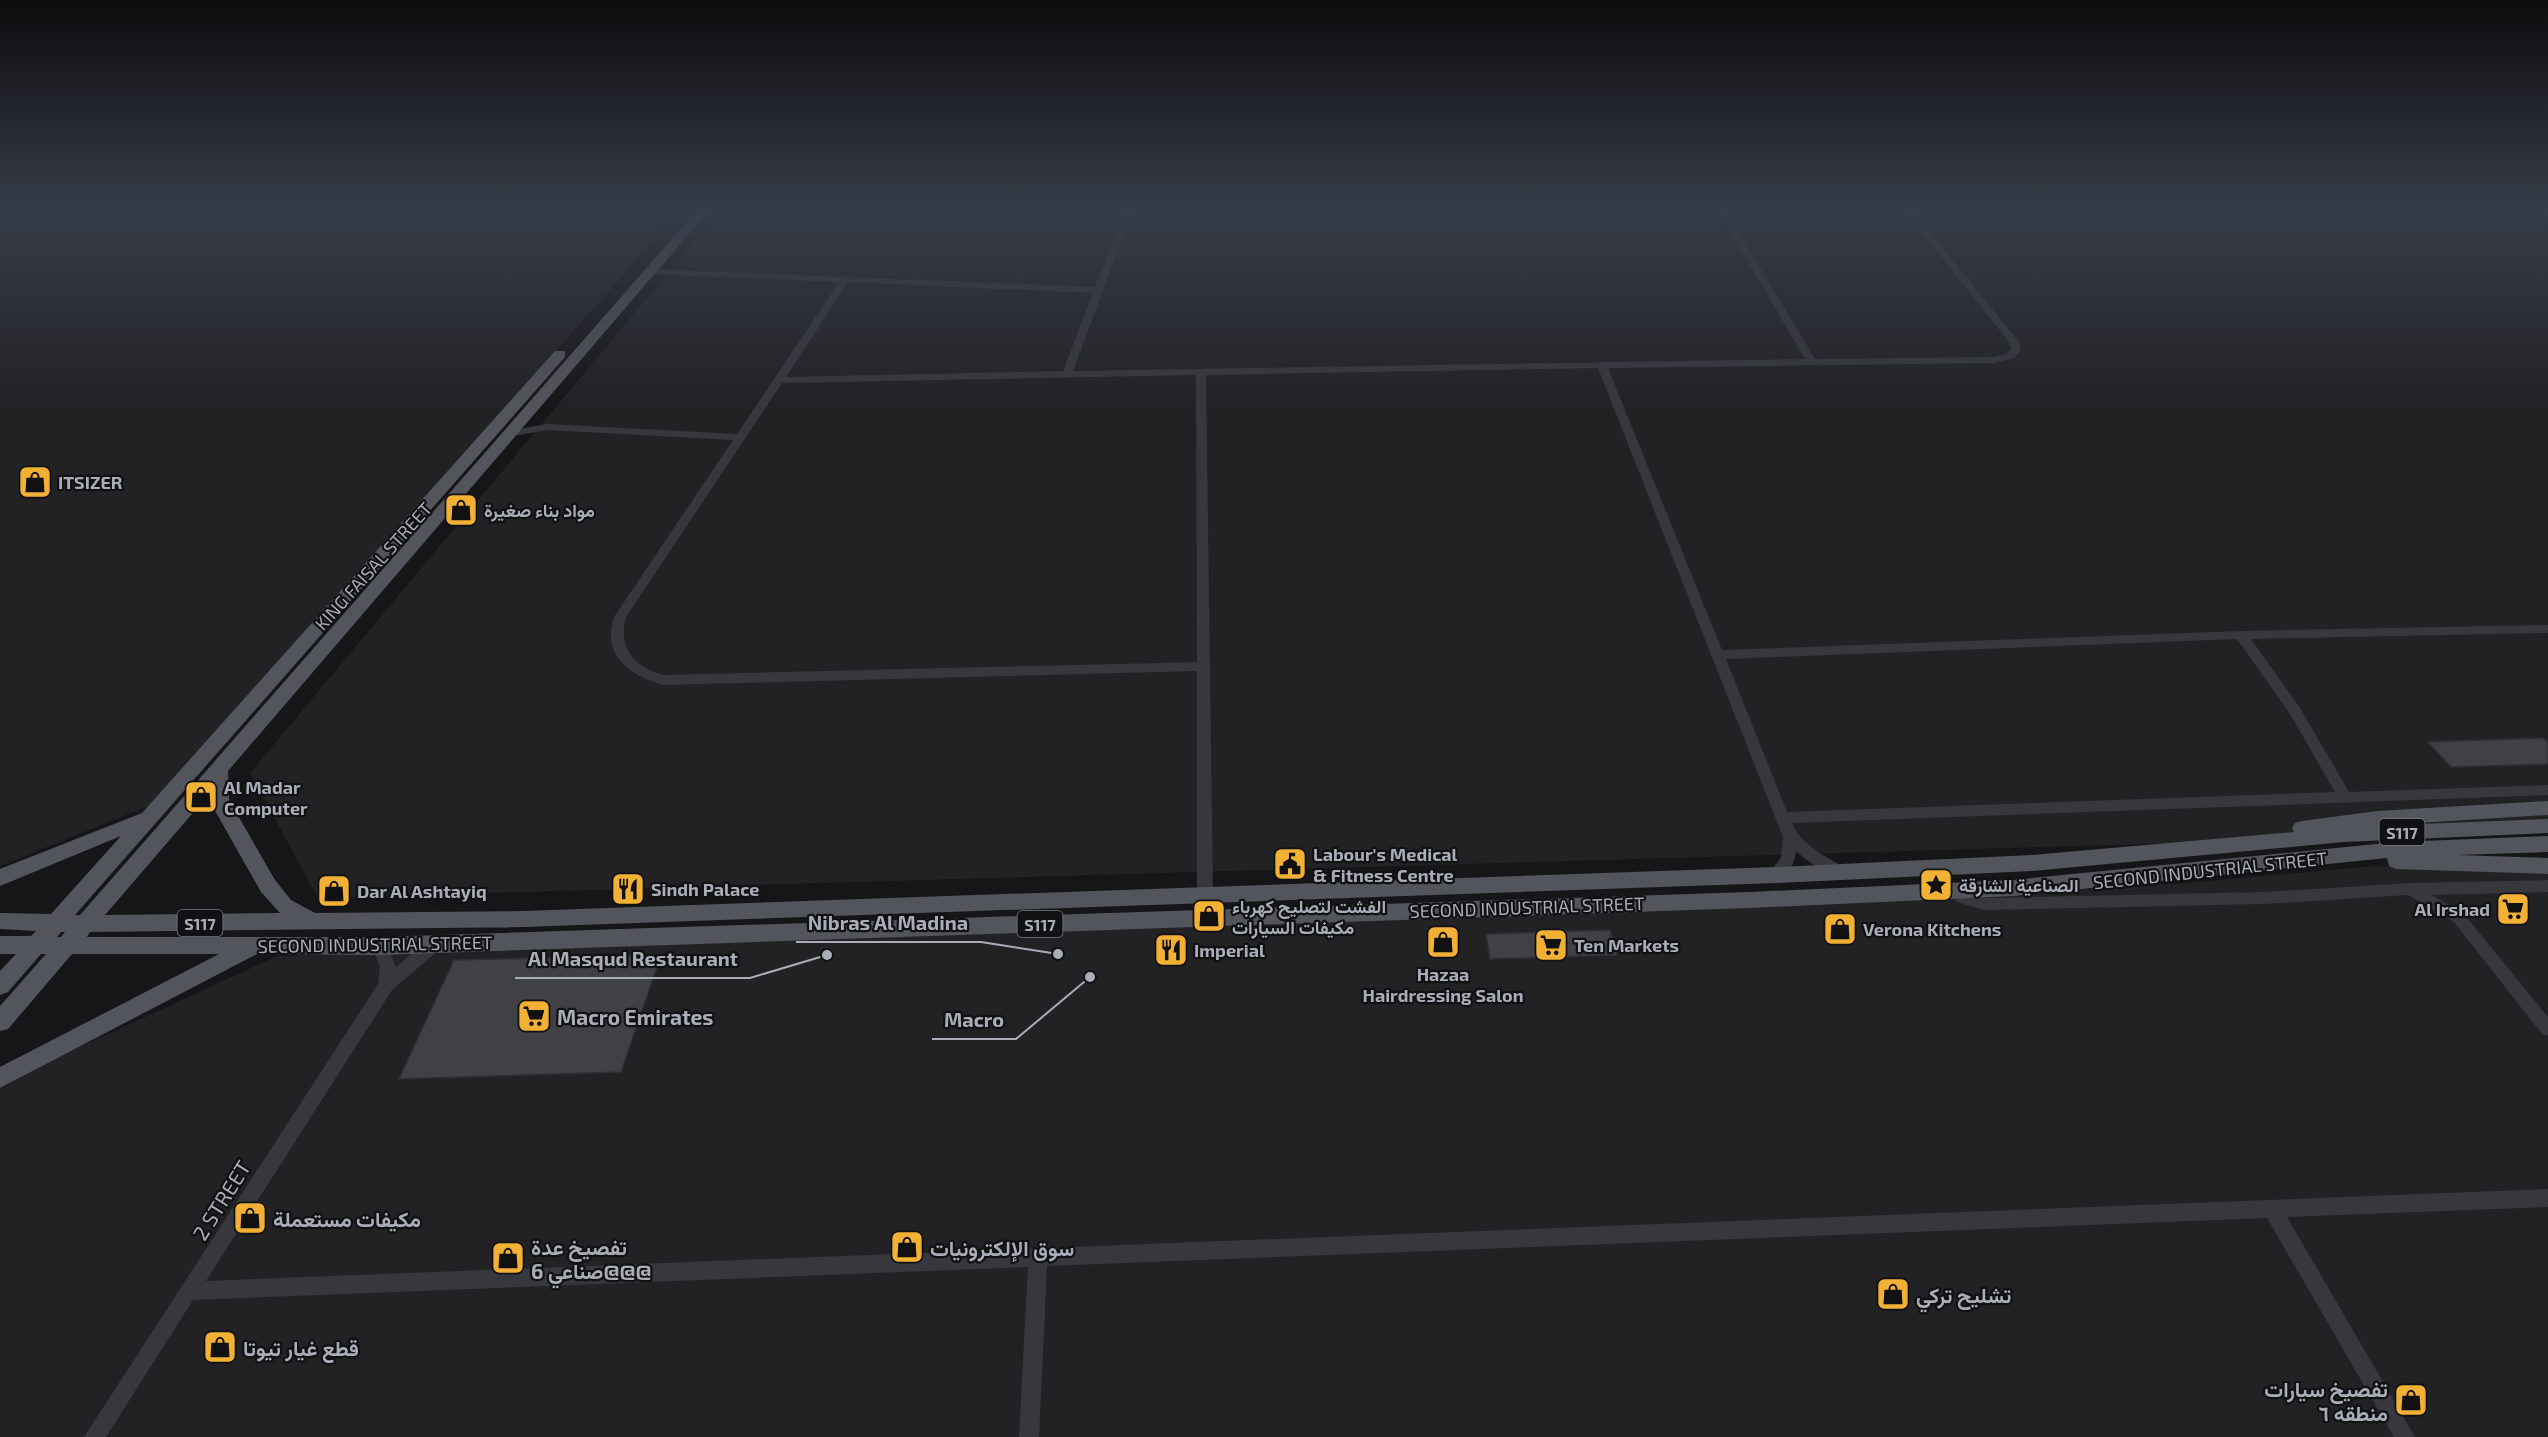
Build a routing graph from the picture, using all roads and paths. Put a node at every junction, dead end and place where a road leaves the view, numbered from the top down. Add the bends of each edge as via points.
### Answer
1 (631, 274) edge
2 (645, 274) edge
3 (724, 274) edge
4 (1105, 274) edge
5 (1760, 274) edge
6 (1960, 274) edge
7 (846, 279) junction
8 (1099, 290) junction
9 (1812, 362) junction
10 (1602, 365) junction
11 (1201, 372) junction
12 (1067, 375) junction
13 (778, 380) junction
14 (525, 414) junction
15 (547, 427) junction
16 (508, 434) junction
17 (741, 437) junction
18 (2548, 629) edge
19 (2241, 635) junction
20 (1718, 655) junction
21 (1203, 666) junction
22 (219, 771) junction
23 (2548, 790) edge
24 (2345, 797) junction
25 (2548, 807) edge
26 (150, 815) junction
27 (1782, 818) junction
28 (2548, 826) edge
29 (1790, 837) junction
30 (2256, 842) junction
31 (2548, 844) edge
32 (2322, 859) junction
33 (2548, 866) edge
34 (1840, 872) junction
35 (1776, 875) junction
36 (0, 878) edge
37 (2548, 886) edge
38 (2465, 888) junction
39 (1952, 890) junction
40 (2410, 890) junction
41 (1205, 895) junction
42 (2459, 918) junction
43 (0, 921) edge
44 (314, 922) junction
45 (53, 923) junction
46 (85, 924) junction
47 (434, 944) junction
48 (0, 945) edge
49 (34, 946) junction
50 (67, 946) junction
51 (378, 946) junction
52 (255, 947) junction
53 (386, 985) junction
54 (0, 986) edge
55 (0, 1023) edge
56 (2548, 1029) edge
57 (0, 1078) edge
58 (2548, 1198) edge
59 (2272, 1209) junction
60 (1038, 1258) junction
61 (190, 1291) junction
62 (94, 1437) edge
63 (1029, 1437) edge
64 (2405, 1437) edge

1 - 26 main road, KING FAISAL STREET
2 - 14 main road, KING FAISAL STREET
3 - 7 street
4 - 8 street
5 - 9 street
6 - 9 street via 2014,342 2016,350 2010,356 1993,360
7 - 8 street
7 - 13 street
8 - 12 street
9 - 10 street
10 - 11 street
10 - 20 street
11 - 12 street
11 - 21 street
12 - 13 street
13 - 17 street
14 - 15 street
14 - 16 main road, KING FAISAL STREET
15 - 16 street
15 - 17 street
16 - 22 main road, KING FAISAL STREET
17 - 21 street via 616,625 614,639 619,651 649,676 673,680
18 - 19 street
19 - 20 street
19 - 24 street via 2300,719
20 - 27 street
21 - 41 street
22 - 44 main road via 219,800 268,886 284,906
22 - 46 main road, KING FAISAL STREET
23 - 24 street
24 - 27 street
25 - 30 main road via 2328,824 2299,828
26 - 36 main road
26 - 45 main road, KING FAISAL STREET
27 - 29 street
28 - 30 main road, SECOND INDUSTRIAL STREET / S117
29 - 34 street
29 - 35 street via 1788,858
30 - 34 main road, SECOND INDUSTRIAL STREET / S117 via 2032,863
31 - 32 main road, SECOND INDUSTRIAL STREET / S117 via 2396,850
32 - 33 main road
32 - 39 main road, SECOND INDUSTRIAL STREET / S117 via 2052,885
34 - 35 main road, SECOND INDUSTRIAL STREET / S117
35 - 41 main road, SECOND INDUSTRIAL STREET / S117
37 - 38 street
38 - 40 street
38 - 42 street via 2457,906
39 - 40 street via 1985,904 2264,898
39 - 47 main road, SECOND INDUSTRIAL STREET / S117
40 - 42 street
41 - 44 main road, SECOND INDUSTRIAL STREET / S117 via 523,919
42 - 56 street
43 - 45 main road, SECOND INDUSTRIAL STREET / S117
44 - 46 main road, SECOND INDUSTRIAL STREET / S117
45 - 46 main road, SECOND INDUSTRIAL STREET / S117
45 - 49 main road, KING FAISAL STREET
46 - 50 main road, KING FAISAL STREET
47 - 51 main road, SECOND INDUSTRIAL STREET / S117
47 - 53 street, 2 STREET
48 - 49 main road, SECOND INDUSTRIAL STREET / S117
49 - 50 main road, SECOND INDUSTRIAL STREET / S117
49 - 54 main road, KING FAISAL STREET
50 - 52 main road, SECOND INDUSTRIAL STREET / S117
50 - 55 main road, KING FAISAL STREET
51 - 52 main road, SECOND INDUSTRIAL STREET / S117
51 - 53 street via 388,966
52 - 57 main road
53 - 61 street, 2 STREET
58 - 59 street
59 - 60 street
59 - 64 street
60 - 61 street
60 - 63 street
61 - 62 street, 2 STREET

